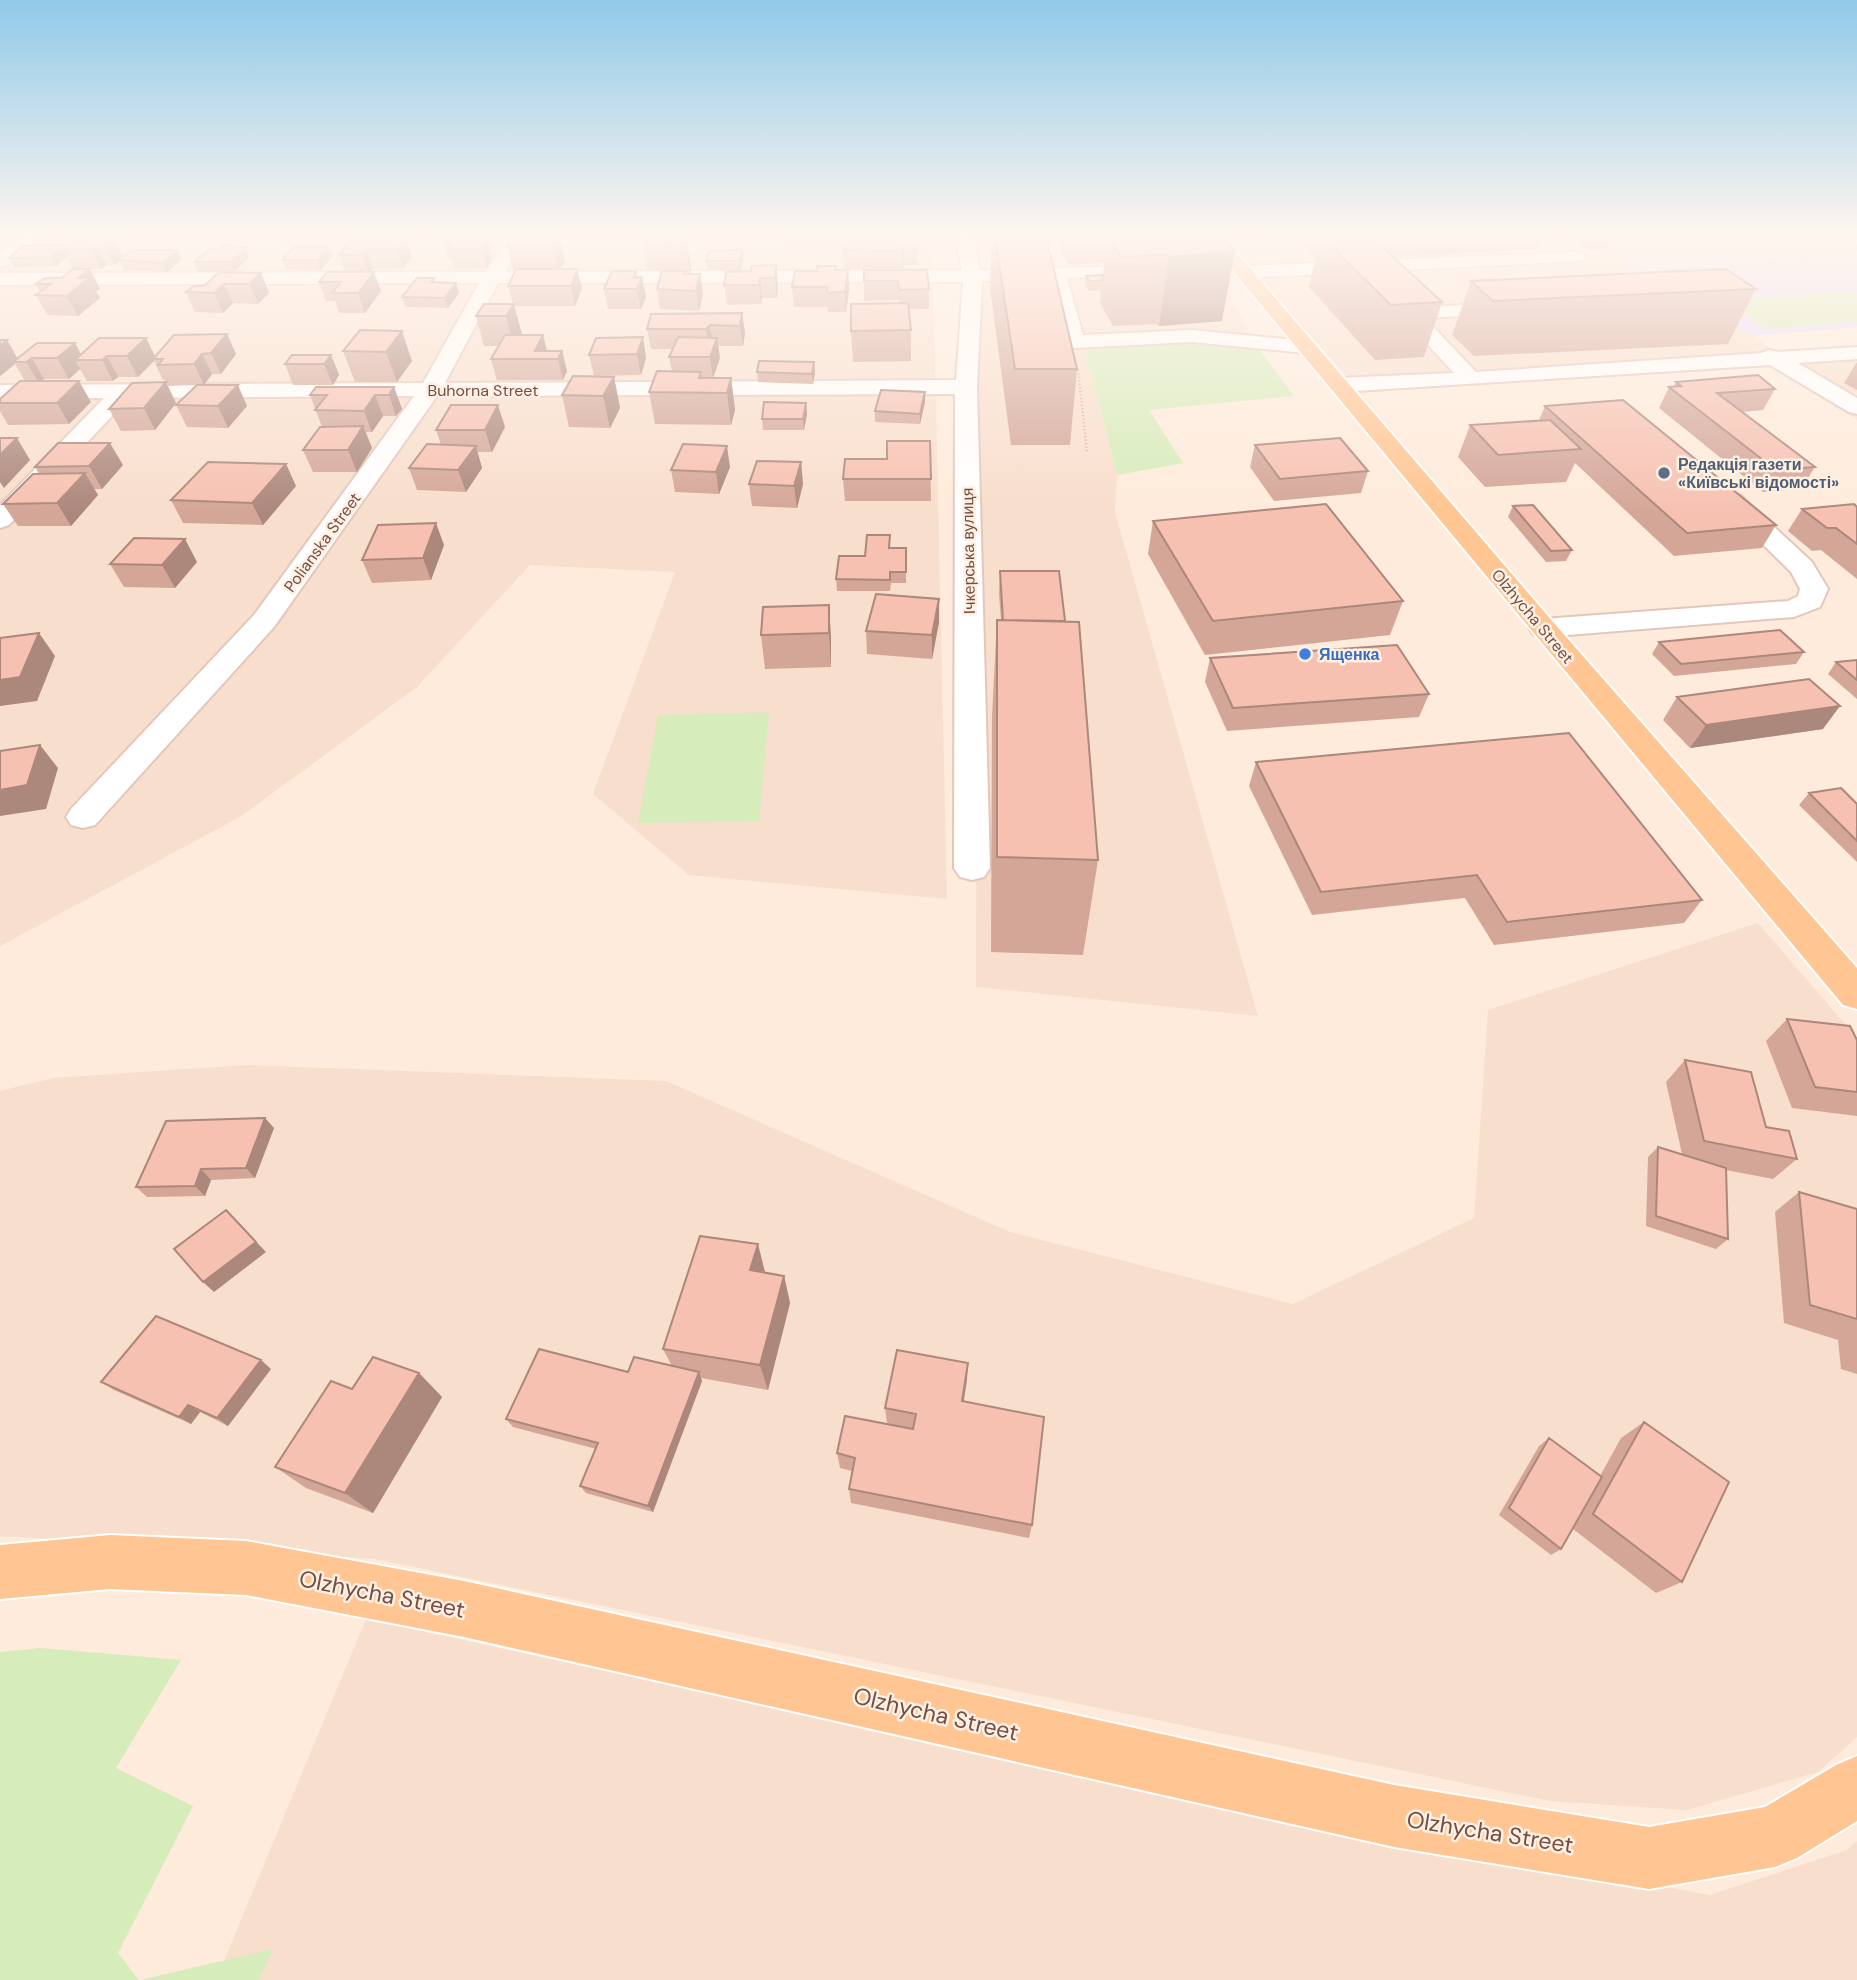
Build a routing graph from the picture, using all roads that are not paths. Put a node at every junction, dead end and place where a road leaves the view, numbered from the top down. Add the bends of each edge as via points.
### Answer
1 (464, 328) edge
2 (969, 328) edge
3 (1071, 328) edge
4 (1290, 328) edge
5 (1425, 328) edge
6 (1737, 338) edge
7 (1305, 347) junction
8 (1857, 353) edge
9 (1773, 358) junction
10 (1471, 379) junction
11 (1340, 385) junction
12 (966, 387) junction
13 (124, 390) junction
14 (430, 390) junction
15 (0, 392) edge
16 (1857, 407) edge
17 (1716, 488) edge
18 (0, 520) edge
19 (1543, 628) junction
20 (83, 817) dead end
21 (972, 868) dead end
22 (1857, 994) edge
23 (0, 1572) edge
24 (1857, 1786) edge

1 - 14 street, Polianska Street
2 - 12 street, Ічкерська вулиця
3 - 7 street via 1074,342 1192,335
4 - 7 main road, Olzhycha Street
5 - 10 street
6 - 9 street
7 - 11 main road, Olzhycha Street
8 - 9 street
9 - 10 street
9 - 16 street
10 - 11 street
11 - 19 main road, Olzhycha Street
12 - 14 street, Buhorna Street
12 - 21 street, Ічкерська вулиця
13 - 14 street, Buhorna Street
13 - 15 street, Buhorna Street
13 - 18 street
14 - 20 street, Polianska Street via 264,621
17 - 19 street via 1803,568 1814,589 1810,601 1794,609
19 - 22 main road, Olzhycha Street
23 - 24 main road, Olzhycha Street via 110,1562 246,1568 464,1609 1394,1816 1649,1858 1775,1836

